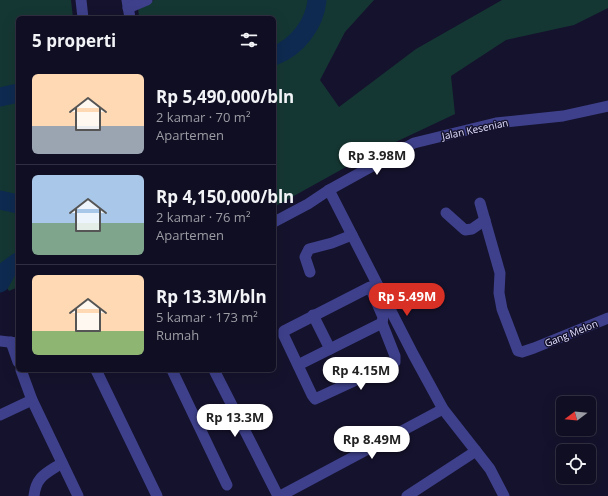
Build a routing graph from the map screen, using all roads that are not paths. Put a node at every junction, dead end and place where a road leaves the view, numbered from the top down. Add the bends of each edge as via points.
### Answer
1 (81, 0) edge
2 (142, 1) edge
3 (128, 9) edge
4 (83, 16) edge
5 (608, 106) edge
6 (329, 190) junction
7 (480, 203) dead end
8 (446, 213) dead end
9 (485, 220) junction
10 (276, 221) edge
11 (352, 235) junction
12 (310, 272) dead end
13 (313, 315) junction
14 (608, 318) edge
15 (382, 323) junction
16 (403, 335) junction
17 (8, 342) edge
18 (389, 342) junction
19 (330, 349) junction
20 (16, 358) edge
21 (298, 365) junction
22 (22, 372) edge
23 (97, 372) edge
24 (173, 372) edge
25 (215, 372) edge
26 (32, 400) junction
27 (444, 408) junction
28 (0, 415) edge
29 (476, 451) junction
30 (62, 463) junction
31 (227, 485) dead end
32 (34, 496) edge
33 (78, 496) edge
34 (157, 496) edge
35 (279, 496) edge
36 (407, 496) edge
37 (504, 496) edge

1 - 4 street
2 - 3 street
5 - 6 street, Jalan Kesenian via 568,115 496,123 414,143
6 - 10 street, Jalan Kesenian
6 - 11 street
7 - 9 street
8 - 9 street via 465,230 472,229
9 - 14 street, Gang Melon via 500,273 499,293 502,309 519,352
11 - 12 street via 332,244 309,249 306,257
11 - 16 street
13 - 15 street via 370,287 383,317
13 - 19 street
13 - 21 street via 283,333
15 - 18 street
15 - 19 street
16 - 18 street
16 - 27 street
17 - 20 street
18 - 21 street via 395,362 317,399 312,395
19 - 21 street
22 - 26 street
23 - 34 street
24 - 31 street
25 - 35 street
26 - 28 street
26 - 30 street
27 - 29 street
27 - 35 street
29 - 36 street
29 - 37 street via 490,469
30 - 32 street via 38,480
30 - 33 street

